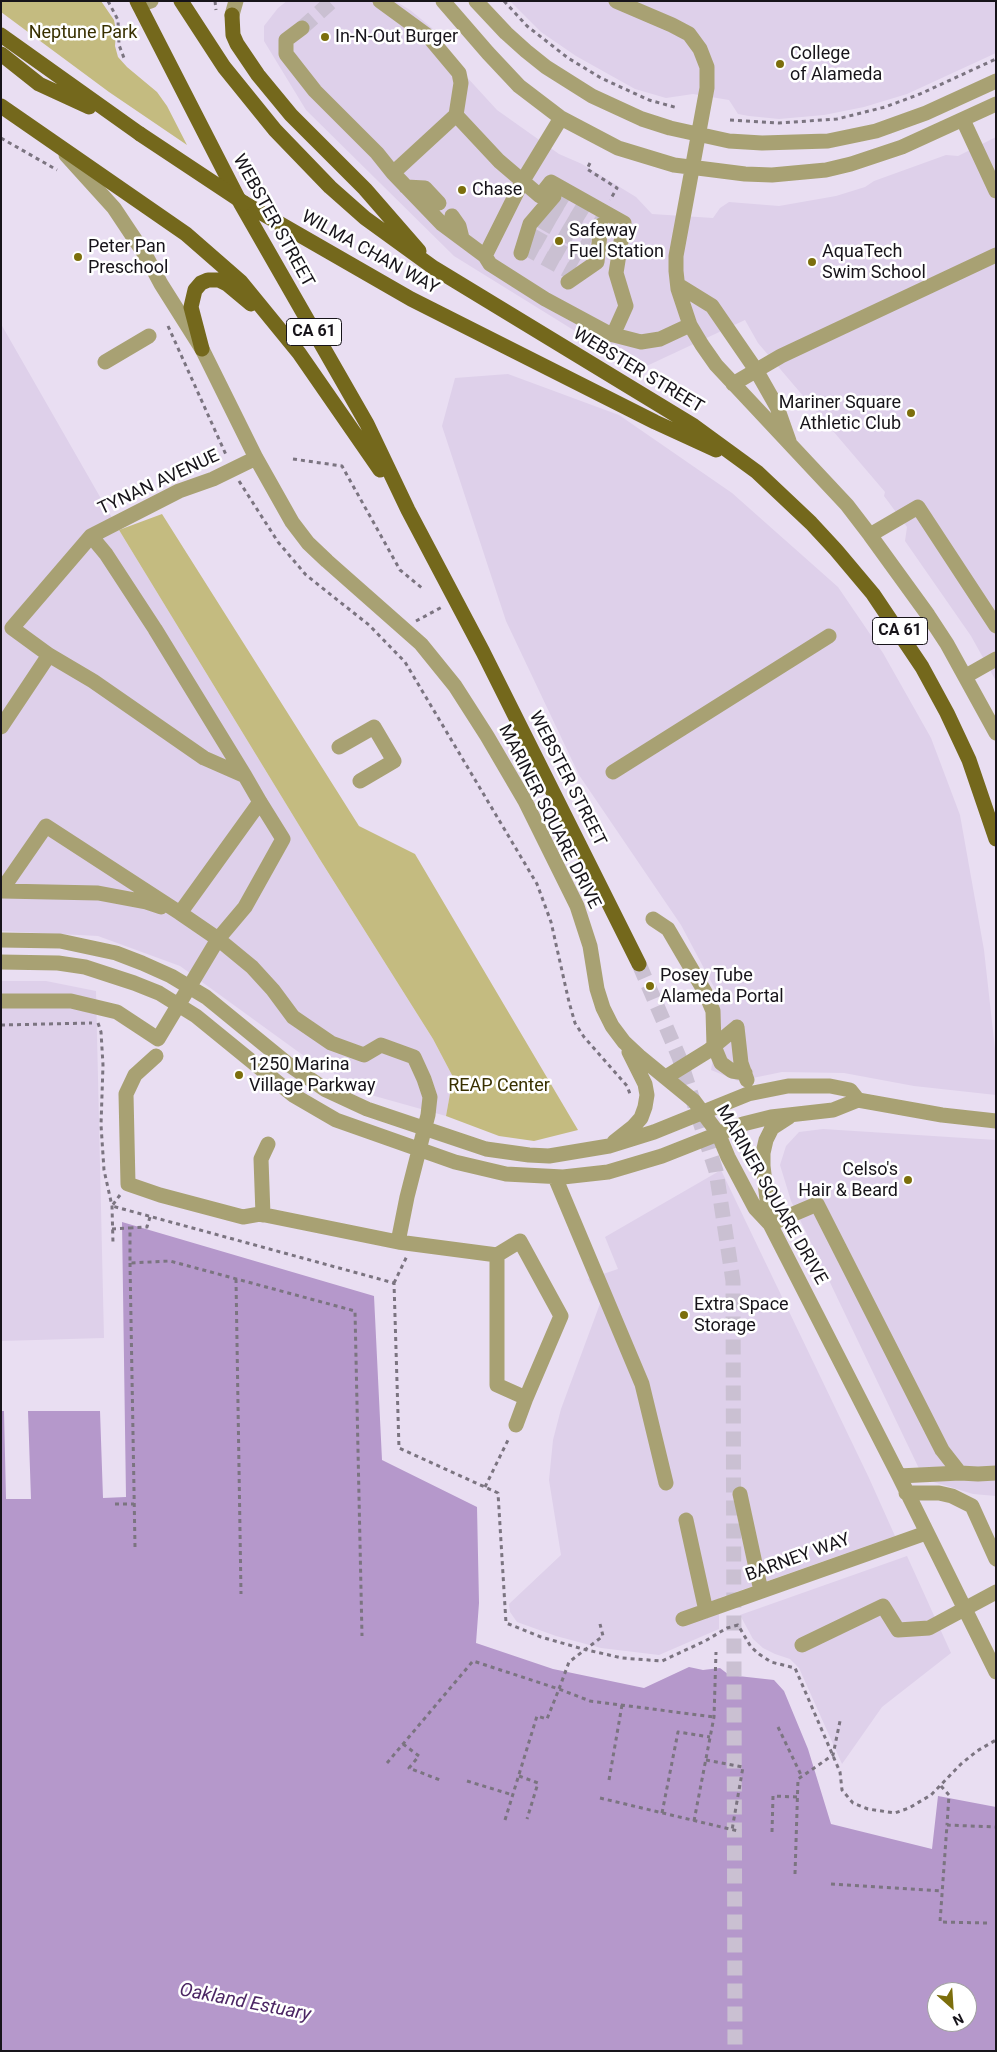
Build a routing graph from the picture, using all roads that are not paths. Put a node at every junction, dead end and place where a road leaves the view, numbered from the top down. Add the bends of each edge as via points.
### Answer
1 (181, 1) edge
2 (380, 1) edge
3 (443, 1) edge
4 (476, 1) edge
5 (616, 1) edge
6 (142, 2) edge
7 (234, 8) edge
8 (302, 28) tunnel mouth
9 (1, 35) edge
10 (1, 54) edge
11 (996, 81) edge
12 (996, 104) edge
13 (1, 106) edge
14 (456, 115) junction
15 (561, 118) junction
16 (963, 120) junction
17 (126, 125) junction
18 (698, 135) junction
19 (55, 143) junction
20 (692, 168) junction
21 (393, 173) junction
22 (522, 182) junction
23 (406, 187) junction
24 (996, 191) edge
25 (440, 203) dead end
26 (452, 216) dead end
27 (596, 230) junction
28 (462, 238) junction
29 (996, 255) edge
30 (485, 256) junction
31 (597, 262) junction
32 (434, 268) junction
33 (616, 273) junction
34 (678, 285) junction
35 (690, 325) junction
36 (278, 326) junction
37 (612, 334) junction
38 (149, 336) dead end
39 (202, 349) junction
40 (105, 362) dead end
41 (756, 370) junction
42 (733, 384) junction
43 (790, 444) junction
44 (256, 458) junction
45 (745, 463) junction
46 (408, 510) junction
47 (870, 535) junction
48 (91, 536) junction
49 (6, 625) edge
50 (996, 626) edge
51 (829, 636) dead end
52 (49, 655) junction
53 (996, 659) edge
54 (966, 676) junction
55 (1, 727) edge
56 (996, 733) edge
57 (339, 748) dead end
58 (613, 772) dead end
59 (245, 776) junction
60 (360, 781) dead end
61 (260, 802) junction
62 (996, 839) edge
63 (1, 891) edge
64 (180, 913) junction
65 (653, 919) dead end
66 (218, 939) junction
67 (1, 940) edge
68 (1, 962) edge
69 (640, 964) tunnel mouth
70 (189, 986) junction
71 (1, 1001) edge
72 (178, 1004) junction
73 (624, 1042) junction
74 (714, 1046) junction
75 (156, 1056) dead end
76 (745, 1073) junction
77 (666, 1077) junction
78 (754, 1092) junction
79 (858, 1100) junction
80 (703, 1111) junction
81 (803, 1112) junction
82 (996, 1121) edge
83 (425, 1130) junction
84 (718, 1133) junction
85 (268, 1144) dead end
86 (608, 1146) junction
87 (420, 1150) junction
88 (555, 1177) junction
89 (263, 1215) junction
90 (770, 1224) junction
91 (405, 1243) junction
92 (497, 1255) junction
93 (526, 1398) junction
94 (516, 1425) road end
95 (960, 1473) junction
96 (996, 1473) edge
97 (899, 1476) junction
98 (666, 1482) dead end
99 (906, 1493) junction
100 (740, 1494) dead end
101 (686, 1520) dead end
102 (926, 1532) junction
103 (996, 1559) edge
104 (762, 1591) junction
105 (996, 1592) edge
106 (965, 1610) junction
107 (706, 1611) junction
108 (683, 1619) dead end
109 (802, 1645) dead end
110 (991, 1650) edge
111 (996, 1672) edge

1 - 32 main road, WEBSTER STREET / CA 61 via 241,89 293,150 365,218
2 - 14 street via 428,36 459,73 461,83
3 - 15 street via 519,86
4 - 18 street via 506,33 569,82 642,119
5 - 18 street via 681,29 700,49 708,77
6 - 46 main road, WEBSTER STREET / CA 61 via 241,204 367,424
7 - 32 main road via 233,35 258,75 291,115 365,189
8 - 21 street via 286,40 286,54
9 - 17 main road, WILMA CHAN WAY
10 - 17 main road via 39,84
11 - 18 street via 900,123 828,141 762,143
12 - 16 street
13 - 19 main road
14 - 21 street
14 - 22 street
15 - 20 street via 618,148 655,161
15 - 22 street
16 - 20 street via 878,157 826,170 772,175
16 - 24 street
17 - 45 main road, WILMA CHAN WAY, bridge via 279,224 446,317 655,422
18 - 20 street
19 - 36 main road via 208,251 241,282
19 - 39 street, MARINER SQUARE DRIVE via 126,224
20 - 34 street via 678,240
21 - 23 street
22 - 27 street via 536,222 551,182
22 - 30 street
23 - 25 street via 426,188
23 - 28 street via 442,224
26 - 28 street
27 - 31 street
27 - 31 street
27 - 33 street via 624,222
28 - 30 street
29 - 41 street
30 - 37 street via 490,264 545,300
31 - 31 street via 573,272
31 - 33 street
32 - 45 main road, WEBSTER STREET / CA 61 via 694,426
33 - 37 street via 626,306
34 - 35 street
34 - 41 street via 712,306
35 - 37 street via 660,340 641,342
35 - 42 street
36 - 39 main road via 227,284 208,280 201,283 192,298 193,318
36 - 46 main road
38 - 40 street
39 - 44 street, MARINER SQUARE DRIVE
41 - 42 street
41 - 43 street via 777,407
42 - 43 street
43 - 47 street via 847,505
44 - 48 street, TYNAN AVENUE via 179,491
44 - 73 street, MARINER SQUARE DRIVE via 308,543 421,644 455,686 525,801 577,906 590,946 603,1008
45 - 62 main road, WEBSTER STREET / CA 61 via 786,498 836,550 900,632 935,690 958,737
46 - 69 main road, WEBSTER STREET / CA 61
47 - 50 street via 918,507
47 - 54 street via 928,615
48 - 49 street, TYNAN AVENUE
48 - 59 street via 150,622
49 - 52 street, TYNAN AVENUE
51 - 58 street
52 - 55 street
52 - 59 street, TYNAN AVENUE via 93,681 204,758
53 - 54 street
54 - 56 street
57 - 60 street via 374,727 394,761
59 - 61 street
61 - 64 street
61 - 66 street via 283,839 245,907
63 - 64 street via 98,893 146,902
63 - 64 street via 46,826
64 - 66 street
65 - 74 street via 668,929 705,992 712,1011
66 - 70 street
66 - 83 street via 252,967 293,1017 332,1043 364,1055 381,1045 414,1057 430,1097
67 - 70 street via 60,941 89,946 142,963
68 - 72 street via 58,963 85,968 134,983
70 - 72 street
70 - 83 street via 326,1090
71 - 72 street via 71,1001 117,1012 158,1039
72 - 87 street via 274,1081 315,1109 359,1129
73 - 77 street, MARINER SQUARE DRIVE
73 - 86 street via 640,1072 647,1095 641,1118
74 - 76 street via 720,1063
74 - 76 street via 737,1027
74 - 77 street
75 - 89 street via 135,1075 126,1094 128,1184 243,1217
76 - 78 street
77 - 80 street, MARINER SQUARE DRIVE
78 - 79 street via 788,1086 830,1086 850,1090
78 - 80 street
79 - 81 street via 833,1110
79 - 82 street
80 - 84 street, MARINER SQUARE DRIVE
80 - 86 street via 654,1132
81 - 84 street via 762,1119
81 - 90 street via 772,1128 766,1140 763,1166
83 - 86 street via 486,1149 529,1155 550,1156
83 - 87 street
84 - 88 street via 636,1165 590,1175
84 - 90 street, MARINER SQUARE DRIVE via 754,1208
85 - 89 street via 261,1159
87 - 88 street via 479,1169
87 - 91 street via 407,1197
88 - 98 street via 642,1384
89 - 91 street
90 - 95 street via 817,1204 942,1450
90 - 97 street, MARINER SQUARE DRIVE
91 - 92 street
92 - 93 street via 497,1385
92 - 93 street via 520,1241 561,1316
93 - 94 street
95 - 96 street
95 - 97 street
97 - 99 street, MARINER SQUARE DRIVE
99 - 102 street, MARINER SQUARE DRIVE
99 - 103 street via 939,1493 972,1506
100 - 104 street
101 - 107 street
102 - 104 street, BARNEY WAY
102 - 106 street, MARINER SQUARE DRIVE
104 - 107 street, BARNEY WAY
105 - 106 street
106 - 109 street via 929,1628 898,1630 883,1606
106 - 110 street, MARINER SQUARE DRIVE
107 - 108 street, BARNEY WAY
110 - 111 street, MARINER SQUARE DRIVE

